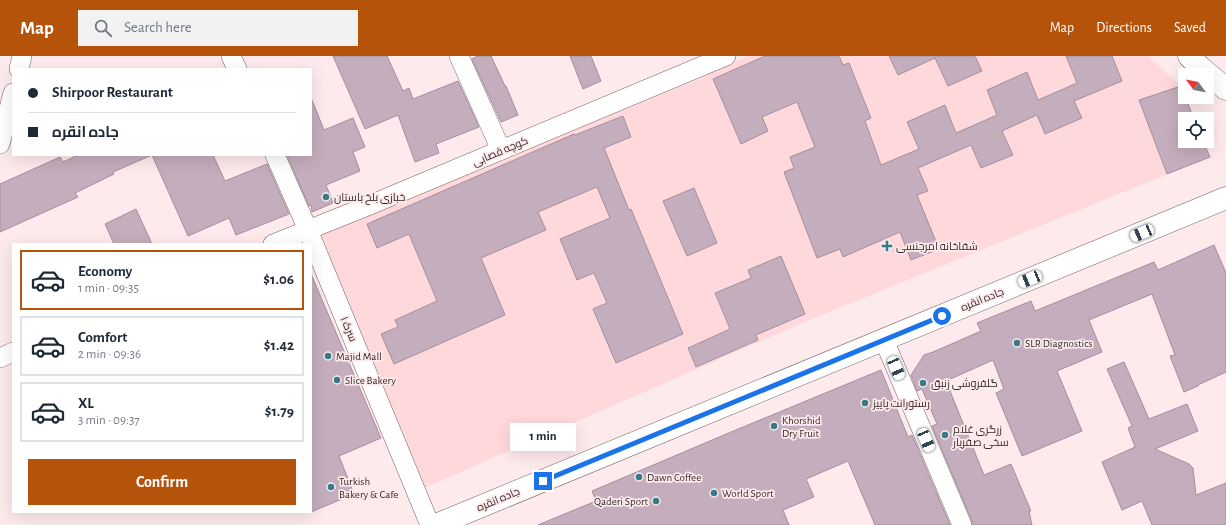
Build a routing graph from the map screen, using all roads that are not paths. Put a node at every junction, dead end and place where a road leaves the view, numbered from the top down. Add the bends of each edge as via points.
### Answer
1 (22, 56) edge
2 (231, 56) edge
3 (459, 56) edge
4 (726, 56) edge
5 (19, 68) edge
6 (236, 68) edge
7 (1214, 80) edge
8 (1214, 88) edge
9 (1226, 89) edge
10 (12, 97) edge
11 (1226, 105) edge
12 (0, 144) edge
13 (501, 150) junction
14 (275, 156) edge
15 (1226, 198) edge
16 (308, 230) junction
17 (276, 243) edge
18 (884, 340) junction
19 (12, 352) edge
20 (0, 358) edge
21 (738, 400) joint
22 (430, 525) edge
23 (436, 525) edge
24 (962, 525) edge

1 - 5 street
2 - 6 street
3 - 13 street
4 - 13 street, کوچه قصابی
7 - 9 main road
8 - 11 main road
10 - 12 street
13 - 16 street, کوچه قصابی
14 - 16 street, سرک ۱
15 - 18 main road, جادہ انقرہ
16 - 17 street, کوچه قصابی
16 - 22 street, سرک ۱
18 - 21 main road, جادہ انقرہ
18 - 24 street
19 - 20 street
21 - 23 main road, جاده انقره

